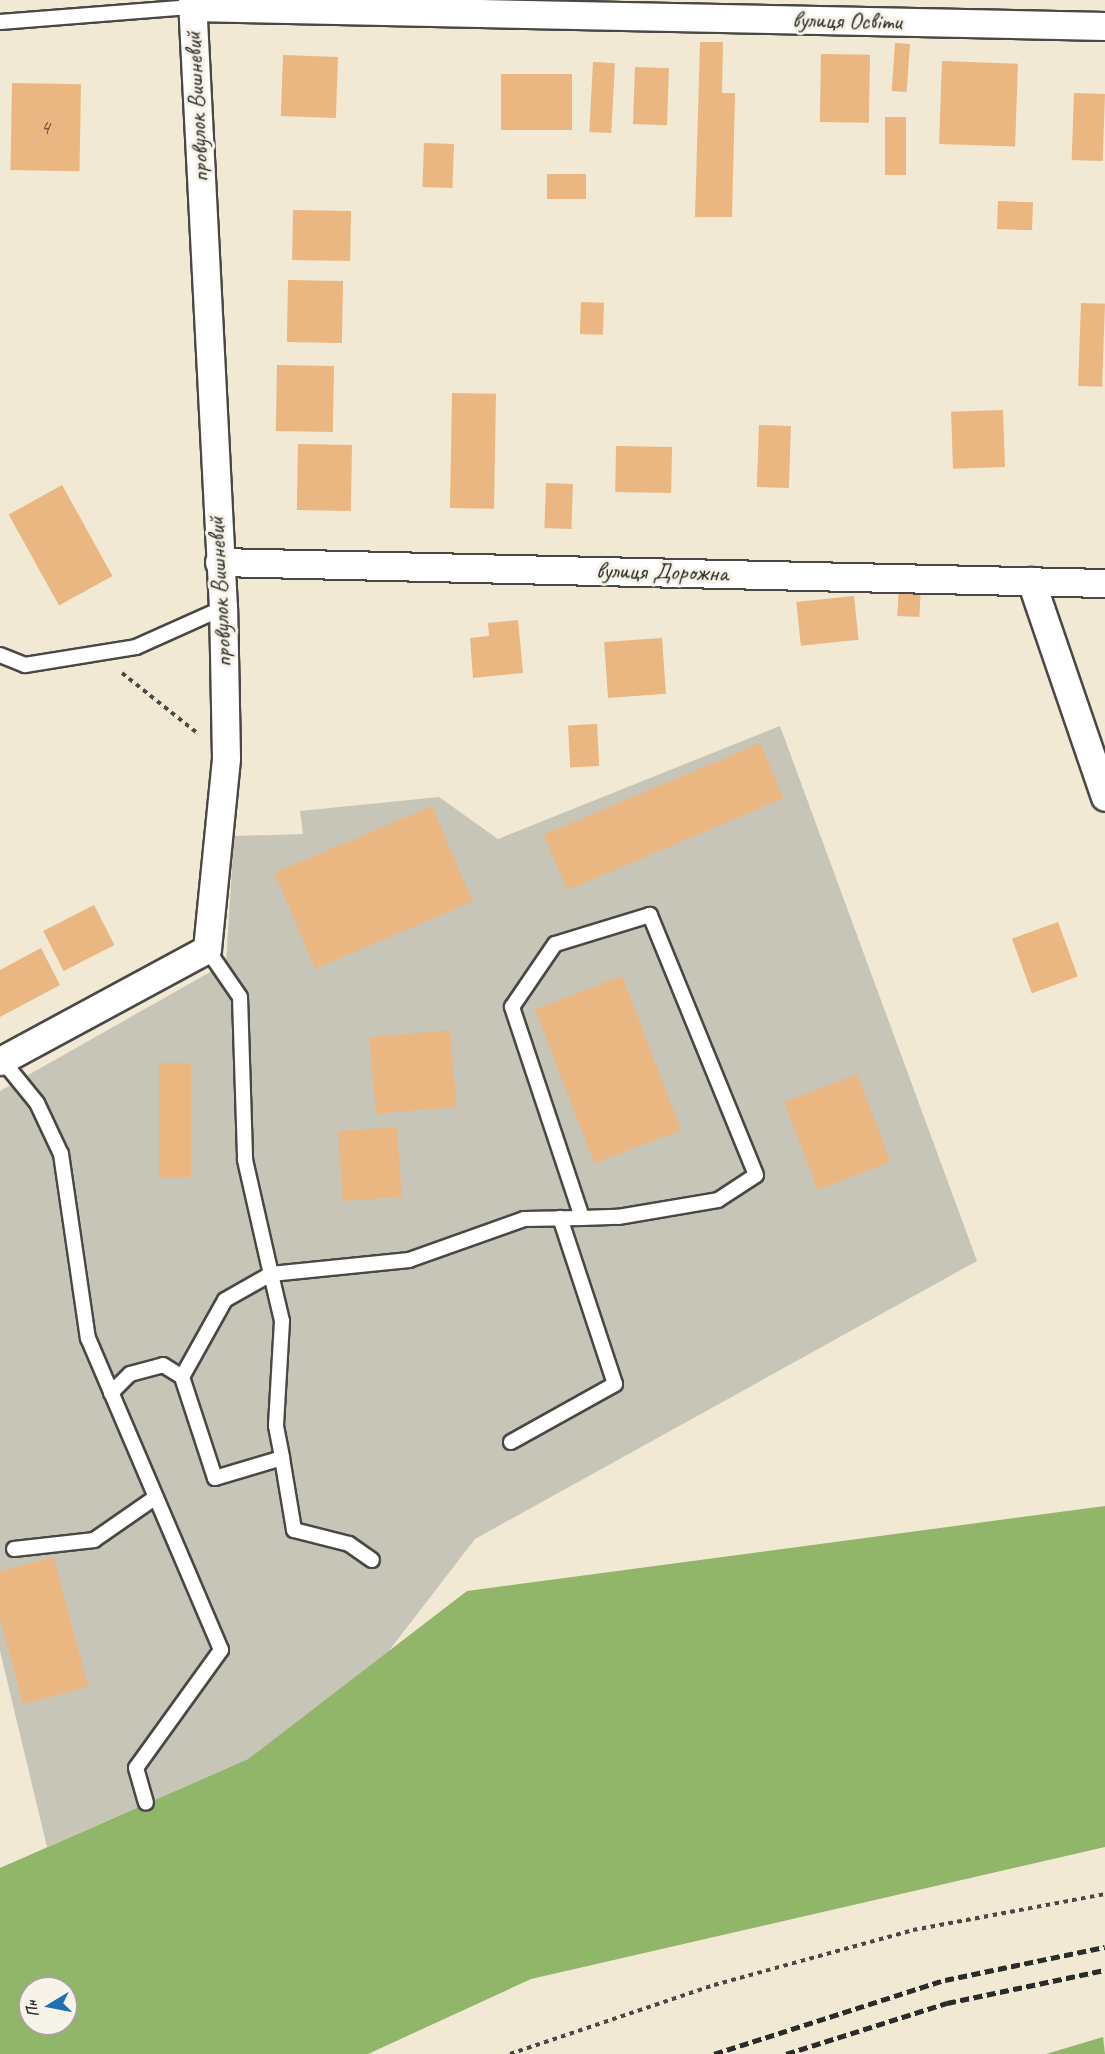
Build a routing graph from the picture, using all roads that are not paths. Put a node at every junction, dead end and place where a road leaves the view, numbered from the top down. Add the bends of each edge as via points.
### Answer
1 (192, 4) edge
2 (0, 22) edge
3 (1105, 26) edge
4 (219, 562) junction
5 (1031, 581) junction
6 (1105, 583) edge
7 (223, 608) junction
8 (0, 655) edge
9 (1105, 797) edge
10 (207, 949) junction
11 (1, 1061) edge
12 (560, 1218) junction
13 (582, 1218) junction
14 (271, 1274) junction
15 (182, 1377) junction
16 (111, 1393) junction
17 (511, 1442) dead end
18 (282, 1458) junction
19 (156, 1497) junction
20 (14, 1549) dead end
21 (372, 1560) dead end
22 (146, 1803) dead end

1 - 2 lane
1 - 3 street, вулиця Освіти
1 - 4 street, провулок Вишневий
4 - 5 street, вулиця Дорожна
4 - 7 street, провулок Вишневий
5 - 6 street, вулиця Дорожна
5 - 9 street
7 - 8 lane via 136,647 25,665
7 - 10 street, провулок Вишневий via 226,758
10 - 11 street
10 - 14 lane via 240,998 244,1160
11 - 16 lane via 37,1103 61,1154 88,1338
12 - 13 lane
12 - 14 lane via 524,1219 409,1260
12 - 17 lane via 615,1384
13 - 13 lane via 618,1217 718,1200 756,1175 650,915 555,944 512,1007
14 - 15 lane via 225,1300
14 - 18 lane via 282,1321 276,1426
15 - 16 lane via 163,1365 130,1374
15 - 18 lane via 215,1478
16 - 19 lane
18 - 21 lane via 294,1530 349,1544
19 - 20 lane via 94,1540
19 - 22 lane via 221,1650 136,1768

